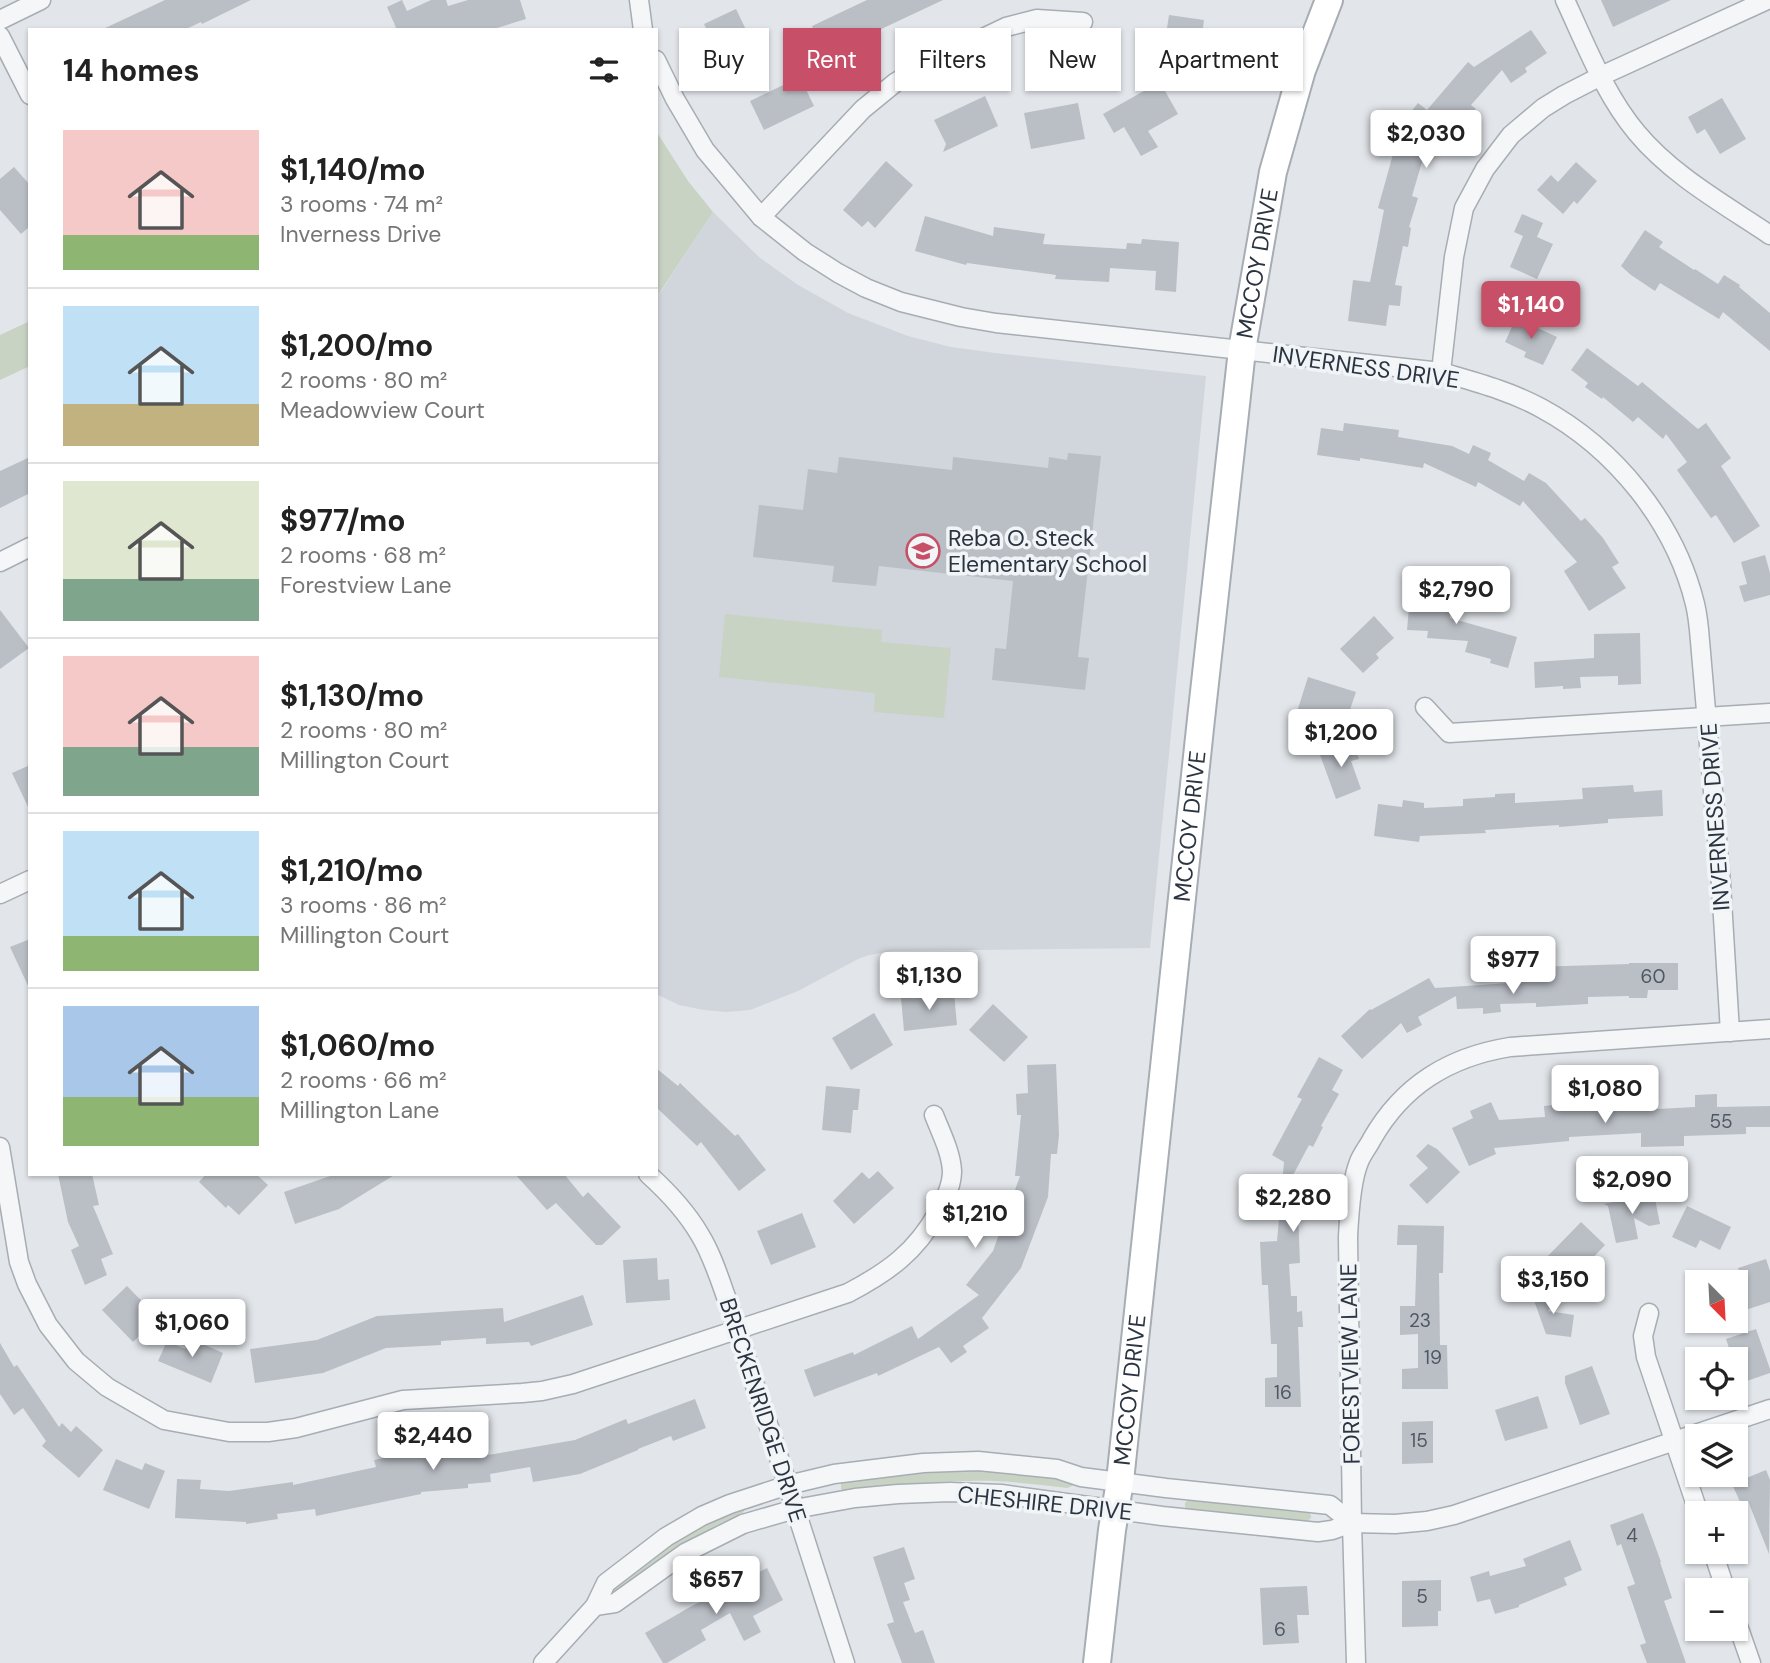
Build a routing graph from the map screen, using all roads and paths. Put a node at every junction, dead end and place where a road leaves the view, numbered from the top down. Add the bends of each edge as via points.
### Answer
1 (41, 0) edge
2 (639, 0) edge
3 (1329, 0) edge
4 (1565, 0) edge
5 (1767, 0) edge
6 (0, 20) edge
7 (1083, 22) dead end
8 (643, 28) edge
9 (0, 36) edge
10 (658, 64) edge
11 (1601, 76) junction
12 (28, 91) edge
13 (761, 217) junction
14 (1770, 235) edge
15 (1242, 350) junction
16 (1441, 372) junction
17 (28, 548) edge
18 (0, 562) edge
19 (1425, 707) dead end
20 (1770, 713) edge
21 (1707, 718) junction
22 (28, 881) edge
23 (0, 894) edge
24 (1770, 1029) edge
25 (1730, 1032) junction
26 (934, 1115) dead end
27 (0, 1147) edge
28 (650, 1176) edge
29 (1649, 1314) dead end
30 (738, 1329) junction
31 (1770, 1409) edge
32 (1675, 1441) junction
33 (1120, 1481) junction
34 (788, 1485) junction
35 (1695, 1501) edge
36 (795, 1508) junction
37 (1116, 1510) junction
38 (1352, 1523) junction
39 (594, 1606) junction
40 (1743, 1641) edge
41 (543, 1663) edge
42 (845, 1663) edge
43 (1097, 1663) edge
44 (1356, 1663) edge
45 (1751, 1663) edge

1 - 6 street
2 - 8 street
3 - 15 street, MCCOY DRIVE via 1302,70 1273,172
4 - 11 street
5 - 11 street
7 - 13 street via 1037,19 1006,27 896,82 863,109
9 - 12 street
10 - 13 street, INVERNESS DRIVE via 705,150
11 - 14 street via 1637,133 1661,157
11 - 16 street via 1528,119 1485,169 1464,208
13 - 15 street, INVERNESS DRIVE via 838,273 901,302 996,323
15 - 16 street, INVERNESS DRIVE
15 - 33 street, MCCOY DRIVE
16 - 21 street, INVERNESS DRIVE via 1540,408 1595,445 1639,491 1669,538 1695,604
17 - 18 street
19 - 21 street via 1449,733
20 - 21 street
21 - 25 street, INVERNESS DRIVE
22 - 23 street
24 - 25 street, FORESTVIEW LANE
25 - 38 street, FORESTVIEW LANE via 1488,1051 1452,1063 1424,1080 1380,1126 1358,1164 1348,1237
26 - 30 street via 952,1173 946,1198 927,1232 876,1279 848,1293
27 - 30 street via 19,1262 48,1325 76,1361 107,1387 164,1420 220,1431 268,1432 403,1400 542,1391
28 - 30 street, BRECKENRIDGE DRIVE via 701,1236
29 - 32 street via 1643,1336 1646,1357
30 - 34 street, BRECKENRIDGE DRIVE
31 - 32 street, CHESHIRE DRIVE
32 - 35 street
32 - 38 street, CHESHIRE DRIVE via 1454,1515 1395,1524
33 - 34 street, CHESHIRE DRIVE via 978,1461 862,1470
33 - 37 street, MCCOY DRIVE
33 - 38 street, CHESHIRE DRIVE via 1330,1505
34 - 36 street, BRECKENRIDGE DRIVE
34 - 39 street, CHESHIRE DRIVE via 711,1512 666,1537 606,1583
36 - 37 street, CHESHIRE DRIVE via 855,1498 950,1492 1001,1494
36 - 39 street, CHESHIRE DRIVE via 713,1538 615,1603
36 - 42 street, BRECKENRIDGE DRIVE
37 - 38 street, CHESHIRE DRIVE via 1318,1532
37 - 43 street, MCCOY DRIVE
38 - 44 street, FORESTVIEW LANE
39 - 41 street, CHESHIRE DRIVE
40 - 45 street

